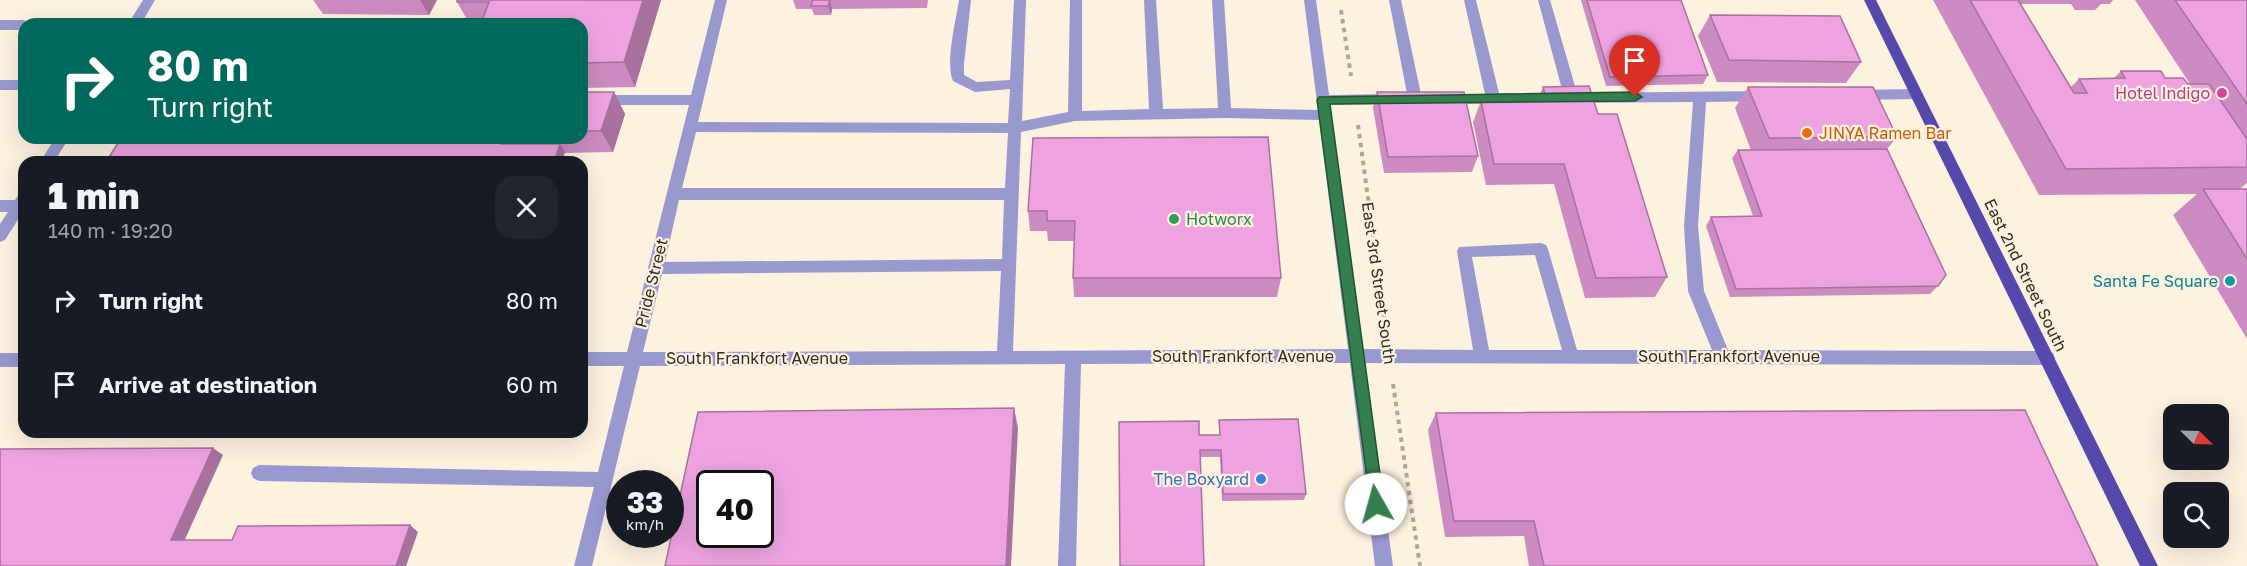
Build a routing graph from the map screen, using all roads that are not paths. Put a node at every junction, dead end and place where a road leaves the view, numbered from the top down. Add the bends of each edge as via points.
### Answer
1 (149, 0) edge
2 (721, 0) edge
3 (965, 0) edge
4 (1020, 0) edge
5 (1076, 0) edge
6 (1150, 0) edge
7 (1218, 0) edge
8 (1310, 0) edge
9 (1395, 0) edge
10 (1470, 0) edge
11 (1544, 0) edge
12 (1870, 0) edge
13 (138, 18) edge
14 (0, 25) edge
15 (18, 25) edge
16 (0, 84) edge
17 (18, 84) edge
18 (1017, 84) junction
19 (1917, 94) junction
20 (1842, 95) edge
21 (1700, 96) junction
22 (1783, 96) edge
23 (1571, 97) junction
24 (1493, 98) junction
25 (1426, 99) junction
26 (588, 100) edge
27 (696, 100) junction
28 (1323, 100) junction
29 (1225, 113) junction
30 (1156, 114) junction
31 (1325, 115) junction
32 (1075, 116) junction
33 (689, 128) junction
34 (1015, 128) junction
35 (1012, 194) junction
36 (673, 195) junction
37 (18, 203) edge
38 (0, 206) edge
39 (18, 208) edge
40 (0, 236) edge
41 (1009, 265) junction
42 (654, 268) junction
43 (1356, 356) junction
44 (1482, 356) junction
45 (1571, 356) junction
46 (1722, 356) junction
47 (1005, 357) junction
48 (1074, 357) junction
49 (2047, 358) junction
50 (588, 359) edge
51 (632, 359) junction
52 (0, 360) edge
53 (18, 360) edge
54 (259, 473) dead end
55 (604, 480) junction
56 (583, 566) edge
57 (1067, 566) edge
58 (1384, 566) edge
59 (2149, 566) edge

1 - 13 street
2 - 27 street, Pride Street
3 - 18 street via 958,78 975,87
4 - 18 street
5 - 32 street
6 - 30 street
7 - 29 street
8 - 28 street, East 3rd Street South
9 - 25 street
10 - 24 street
11 - 23 street
12 - 19 main road, East 2nd Street South
14 - 15 street
16 - 17 street
18 - 34 street
19 - 20 street
19 - 49 main road, East 2nd Street South
21 - 22 street
21 - 23 street
21 - 46 street via 1691,226 1696,291
23 - 24 street
24 - 25 street
25 - 28 street
26 - 27 street
27 - 33 street, Pride Street
28 - 31 street, East 3rd Street South
29 - 30 street
29 - 31 street
30 - 32 street
31 - 43 street, East 3rd Street South
32 - 34 street
33 - 34 street
33 - 36 street, Pride Street
34 - 35 street
35 - 36 street
35 - 41 street
36 - 42 street, Pride Street
37 - 38 street
39 - 40 street
41 - 42 street
41 - 47 street
42 - 51 street, Pride Street
43 - 44 street, South Frankfort Avenue
43 - 48 street, South Frankfort Avenue
43 - 58 street, East 3rd Street South
44 - 45 street, South Frankfort Avenue
44 - 45 street via 1464,251 1541,249
45 - 46 street, South Frankfort Avenue
46 - 49 street, South Frankfort Avenue
47 - 48 street, South Frankfort Avenue
47 - 51 street, South Frankfort Avenue
48 - 57 street
49 - 59 main road, East 2nd Street South
50 - 51 street, South Frankfort Avenue
51 - 55 street, Pride Street
52 - 53 street
54 - 55 street
55 - 56 street, Pride Street

